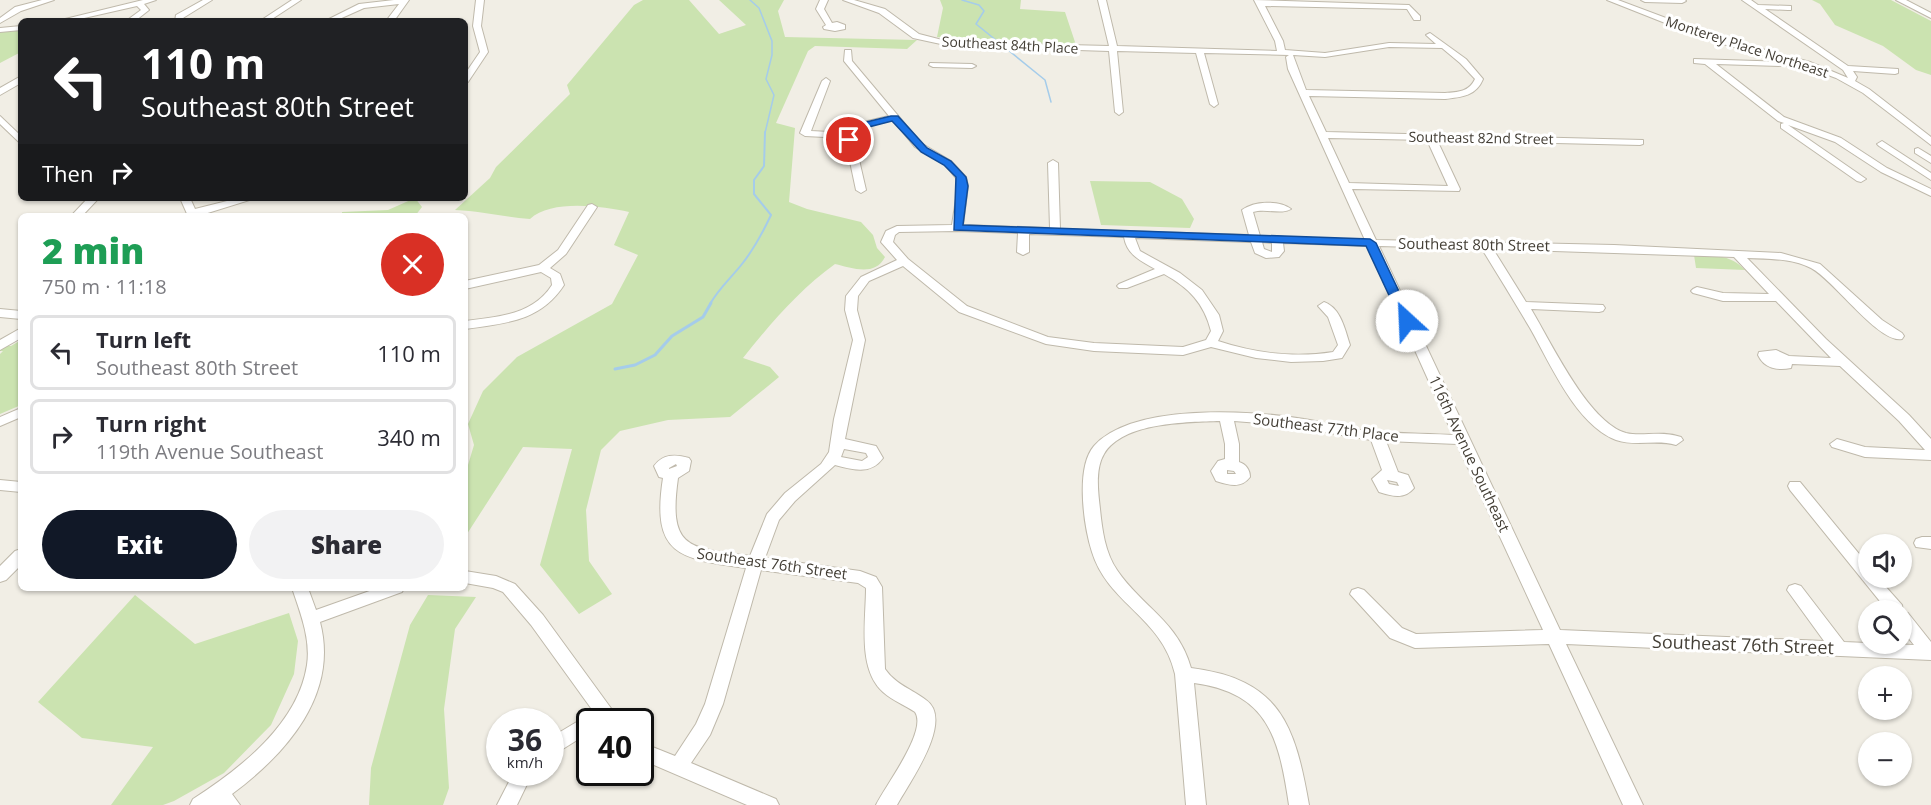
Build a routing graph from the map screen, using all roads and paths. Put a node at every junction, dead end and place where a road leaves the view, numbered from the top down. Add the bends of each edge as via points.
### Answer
1 (50, 0) edge
2 (152, 0) edge
3 (208, 0) edge
4 (297, 0) edge
5 (480, 0) edge
6 (824, 0) edge
7 (847, 0) edge
8 (1102, 0) edge
9 (1627, 0) edge
10 (1645, 0) edge
11 (1681, 0) edge
12 (1746, 0) edge
13 (1900, 0) edge
14 (404, 1) edge
15 (1613, 1) edge
16 (1259, 2) edge
17 (140, 3) junction
18 (1691, 4) dead end
19 (1757, 7) junction
20 (1788, 8) dead end
21 (1931, 16) edge
22 (74, 18) edge
23 (134, 18) edge
24 (179, 18) edge
25 (269, 18) edge
26 (334, 18) edge
27 (392, 18) edge
28 (1417, 18) dead end
29 (0, 21) edge
30 (830, 25) dead end
31 (18, 28) edge
32 (0, 30) edge
33 (1430, 35) dead end
34 (938, 43) junction
35 (1442, 46) junction
36 (1112, 50) junction
37 (1199, 51) junction
38 (848, 52) dead end
39 (1286, 56) junction
40 (1807, 64) junction
41 (933, 65) junction
42 (972, 66) dead end
43 (475, 68) junction
44 (1846, 68) junction
45 (468, 69) edge
46 (1895, 71) dead end
47 (930, 75) dead end
48 (468, 76) edge
49 (18, 81) edge
50 (826, 81) dead end
51 (1850, 82) junction
52 (0, 92) edge
53 (1304, 93) junction
54 (1214, 104) dead end
55 (1119, 112) dead end
56 (894, 117) junction
57 (0, 119) edge
58 (1788, 123) junction
59 (1322, 135) junction
60 (18, 136) edge
61 (850, 136) junction
62 (1430, 137) junction
63 (1640, 142) dead end
64 (1931, 142) edge
65 (1882, 144) dead end
66 (1918, 151) dead end
67 (1931, 160) edge
68 (1053, 163) dead end
69 (1931, 177) edge
70 (1861, 179) dead end
71 (1345, 186) junction
72 (861, 190) dead end
73 (1931, 193) edge
74 (91, 201) edge
75 (240, 201) edge
76 (592, 207) dead end
77 (1286, 208) dead end
78 (79, 213) edge
79 (197, 213) edge
80 (957, 228) junction
81 (1024, 230) junction
82 (1055, 231) junction
83 (1130, 234) junction
84 (1253, 239) junction
85 (1370, 243) junction
86 (1485, 245) junction
87 (1023, 252) dead end
88 (1737, 254) junction
89 (904, 261) junction
90 (543, 268) junction
91 (1163, 270) junction
92 (468, 284) edge
93 (1123, 286) dead end
94 (1696, 291) dead end
95 (1780, 298) junction
96 (1523, 305) junction
97 (1324, 306) dead end
98 (1599, 308) dead end
99 (0, 313) edge
100 (18, 315) edge
101 (468, 324) edge
102 (18, 334) edge
103 (1898, 336) dead end
104 (1211, 343) junction
105 (0, 346) edge
106 (1786, 360) dead end
107 (1844, 362) junction
108 (18, 413) edge
109 (1226, 418) junction
110 (0, 422) edge
111 (1377, 436) junction
112 (1462, 440) junction
113 (1676, 440) dead end
114 (839, 442) junction
115 (1837, 444) dead end
116 (1931, 448) edge
117 (1931, 455) edge
118 (832, 459) junction
119 (1232, 464) dead end
120 (1391, 474) dead end
121 (671, 475) dead end
122 (0, 485) edge
123 (1795, 486) dead end
124 (18, 487) edge
125 (18, 558) edge
126 (755, 563) junction
127 (1858, 563) edge
128 (0, 576) edge
129 (468, 577) edge
130 (1878, 588) edge
131 (1795, 590) dead end
132 (301, 591) edge
133 (388, 591) edge
134 (1358, 594) dead end
135 (1888, 600) edge
136 (312, 618) junction
137 (1912, 630) edge
138 (1555, 637) junction
139 (1839, 649) junction
140 (1931, 653) edge
141 (1184, 674) junction
142 (592, 708) edge
143 (654, 756) edge
144 (678, 767) junction
145 (517, 786) edge
146 (225, 799) edge
147 (746, 801) edge
148 (200, 805) edge
149 (507, 805) edge
150 (769, 805) edge
151 (886, 805) edge
152 (1196, 805) edge
153 (1299, 805) edge
154 (1633, 805) edge

1 - 29 street via 18,9
2 - 17 street
3 - 24 street
4 - 25 street
5 - 43 street via 477,26 484,52
6 - 30 street via 820,9
7 - 34 street, Southeast 84th Place via 878,9 912,34
8 - 36 street
9 - 15 street
10 - 11 street
11 - 18 street
12 - 19 street
13 - 21 street
14 - 26 street via 362,6
14 - 27 street
15 - 40 street, Monterey Place Northeast via 1711,38
16 - 28 street via 1409,7
16 - 39 street, 116th Avenue Southeast
17 - 22 street
17 - 23 street via 145,10
19 - 20 street
19 - 44 street
31 - 32 street
33 - 35 street
34 - 36 street, Southeast 84th Place
34 - 41 street
35 - 39 street, Southeast 84th Place via 1389,45
35 - 53 street via 1479,79 1473,90 1445,96
36 - 37 street, Southeast 84th Place
36 - 55 street
37 - 39 street, Southeast 84th Place
37 - 54 street
38 - 56 street via 848,62
39 - 53 street, 116th Avenue Southeast
40 - 51 street, Monterey Place Northeast
40 - 58 street via 1702,61
41 - 42 street
41 - 47 street
43 - 45 street
43 - 48 street
44 - 46 street
44 - 51 street via 1853,77
49 - 52 street
50 - 61 street via 805,133
51 - 64 street, Monterey Place Northeast
53 - 59 street, 116th Avenue Southeast
56 - 61 street via 858,127
56 - 80 street via 924,150 948,163 961,177
57 - 60 street
58 - 70 street via 1784,125 1786,129
58 - 73 street via 1838,140 1884,170
59 - 62 street, Southeast 82nd Street
59 - 71 street, 116th Avenue Southeast
61 - 72 street
62 - 63 street, Southeast 82nd Street
62 - 71 street via 1455,189
65 - 69 street
66 - 67 street
68 - 82 street
71 - 85 street, 116th Avenue Southeast
74 - 78 street
75 - 79 street
76 - 90 street via 562,252
77 - 84 street via 1262,206 1247,210
80 - 81 street
80 - 89 street via 897,229 890,233 887,242
81 - 82 street
81 - 87 street
82 - 83 street
83 - 84 street
83 - 91 street via 1132,250
84 - 85 street, Southeast 80th Street via 1259,251 1271,255 1277,253 1277,239
85 - 86 street, Southeast 80th Street
85 - 112 street, 116th Avenue Southeast
86 - 88 street, Southeast 80th Street
86 - 96 street
88 - 95 street
88 - 103 street, Southeast 80th Street via 1781,256 1821,270 1878,323
89 - 104 street via 963,309 1046,340 1086,347 1183,351
89 - 114 street via 865,279 852,296 851,310 860,340
90 - 92 street
90 - 101 street via 556,276 558,285 542,303 516,316
91 - 93 street
91 - 104 street via 1207,300 1216,331
94 - 95 street via 1723,297
95 - 107 street
96 - 98 street
96 - 113 street via 1582,404 1606,428 1633,439 1663,436
97 - 104 street via 1334,316 1344,345 1337,354 1252,354
99 - 100 street
102 - 105 street
106 - 107 street
107 - 116 street
108 - 110 street
109 - 111 street, Southeast 77th Place via 1274,419
109 - 119 street
109 - 141 street, Southeast 77th Place via 1157,421 1120,432 1098,451 1092,465 1090,486 1100,552 1113,577 1168,634
111 - 112 street, Southeast 77th Place
111 - 120 street
112 - 138 street, 116th Avenue Southeast
114 - 118 street
114 - 118 street via 871,449 876,458 863,466
115 - 117 street via 1865,452
118 - 126 street via 780,506
121 - 126 street, Southeast 76th Street via 666,523 680,545 697,555
122 - 124 street
123 - 127 street
125 - 128 street
126 - 144 street via 714,704
126 - 151 street, Southeast 76th Street via 870,580 875,593 878,674 885,684 922,706 928,720 924,738
129 - 142 street via 509,588 537,620
130 - 135 street
131 - 139 street
132 - 136 street
133 - 136 street
134 - 138 street, Southeast 76th Street via 1396,633 1415,641
136 - 146 street via 316,662 305,697 265,753
137 - 140 street
138 - 139 street, Southeast 76th Street
138 - 154 street, 116th Avenue Southeast
139 - 140 street, Southeast 76th Street
141 - 152 street
141 - 153 street via 1224,679 1258,698 1281,733 1291,758
143 - 144 street
144 - 147 street
145 - 149 street
146 - 148 street
147 - 150 street

